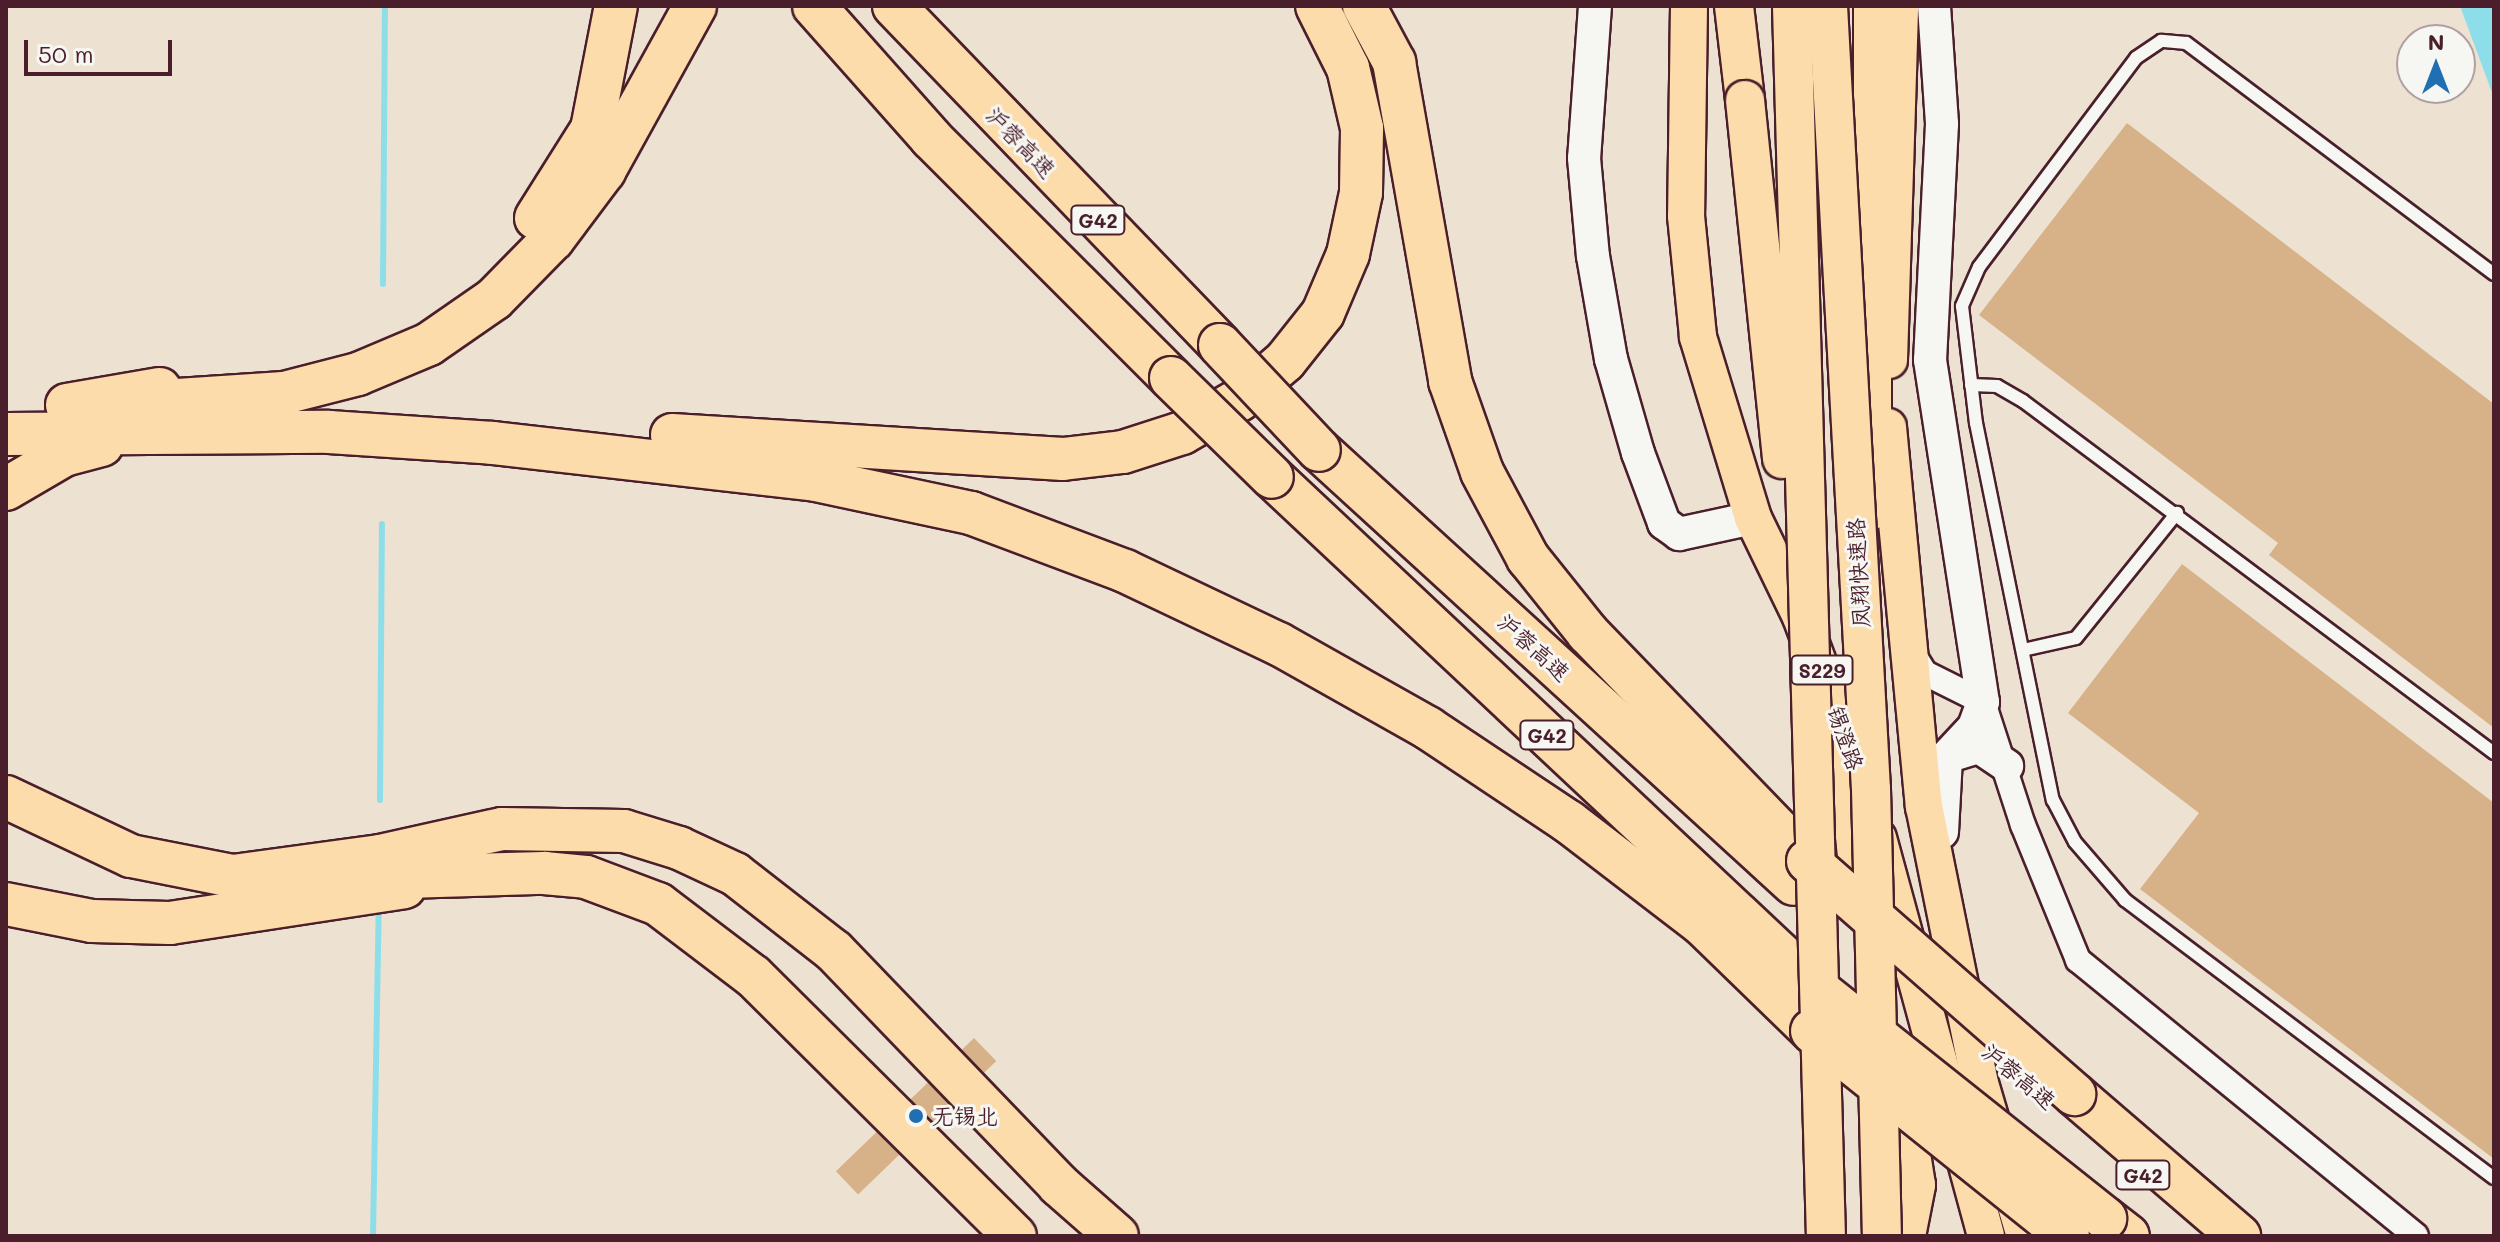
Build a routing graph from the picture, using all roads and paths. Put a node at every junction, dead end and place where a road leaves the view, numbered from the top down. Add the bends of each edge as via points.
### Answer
1 (616, 6) edge
2 (695, 6) edge
3 (814, 6) edge
4 (894, 6) edge
5 (1317, 6) edge
6 (1364, 6) edge
7 (1595, 6) edge
8 (1689, 6) edge
9 (1734, 6) edge
10 (1792, 6) edge
11 (1828, 6) edge
12 (1873, 6) edge
13 (1900, 6) edge
14 (1934, 6) edge
15 (2494, 274) edge
16 (1971, 385) junction
17 (67, 405) junction
18 (6, 408) edge
19 (329, 432) junction
20 (6, 434) edge
21 (6, 489) edge
22 (2177, 513) junction
23 (1753, 518) junction
24 (1906, 643) junction
25 (2023, 650) junction
26 (1983, 702) junction
27 (1846, 732) junction
28 (2494, 753) edge
29 (1946, 757) junction
30 (2007, 766) junction
31 (6, 770) edge
32 (1814, 770) junction
33 (1871, 789) junction
34 (6, 797) edge
35 (6, 820) edge
36 (438, 840) junction
37 (500, 873) junction
38 (1809, 880) junction
39 (6, 904) edge
40 (1954, 954) junction
41 (1817, 1012) junction
42 (2069, 1104) junction
43 (2494, 1178) edge
44 (2116, 1227) edge
45 (1015, 1236) edge
46 (1117, 1236) edge
47 (1826, 1236) edge
48 (1882, 1236) edge
49 (1904, 1236) edge
50 (1986, 1236) edge
51 (2025, 1236) edge
52 (2068, 1236) edge
53 (2221, 1236) edge
54 (2239, 1236) edge
55 (2416, 1236) edge

1 - 17 highway via 592,129 544,208 482,276 428,314 369,344 308,363
2 - 17 highway via 604,171 553,239 494,299 429,344 358,374 284,393
3 - 41 highway, G42, bridge via 931,138
4 - 38 highway, 沪蓉高速 / G42, bridge via 1319,450
5 - 19 highway via 1348,68 1362,128 1361,193 1348,254 1323,313 1285,361 1239,400 1182,433 1123,452 1048,459 497,427
6 - 38 highway via 1394,62 1450,381 1482,472 1528,558 1588,633
7 - 23 main road via 1584,158 1593,256 1611,359 1638,453 1664,523 1679,534
8 - 23 main road, 锡澄路 / S229 via 1686,216 1698,337
9 - 32 highway, bridge
10 - 32 highway, bridge
11 - 33 highway, 凤翔快速路, bridge
12 - 33 highway, bridge
13 - 24 main road via 1887,416
14 - 26 main road via 1942,124 1930,360
15 - 16 lane via 2220,66 2186,43 2161,41 2136,58 1979,267 1962,306
16 - 22 lane via 1997,386 2023,401
16 - 25 lane
17 - 18 highway
19 - 20 highway
19 - 21 highway via 96,446 64,455
19 - 41 highway via 651,456 811,479 971,513 1125,571 1279,644 1428,728 1543,805
22 - 25 lane via 2076,638
22 - 28 lane
23 - 27 main road, 锡澄路 / S229
24 - 26 street via 1925,673
24 - 40 main road via 1924,806
25 - 43 lane via 2053,800 2091,865 2125,900
26 - 29 main road via 1974,727
26 - 30 street
27 - 49 highway via 1864,899 1910,1146 1914,1185
27 - 50 main road, 锡澄路 / S229
29 - 30 main road via 1979,747
29 - 40 main road via 1939,802
30 - 55 street via 2023,825 2078,960
31 - 36 highway via 85,820 183,849 283,852
32 - 47 highway, bridge
33 - 48 highway, 凤翔快速路, bridge
34 - 36 highway via 131,856 233,876 380,856
35 - 37 highway via 83,861 183,889 296,890 401,873
36 - 46 highway via 517,828 624,831 735,874 834,951 1059,1185
37 - 39 highway via 170,923 92,921
37 - 45 highway via 586,877 624,888 687,920 753,976
38 - 42 highway, 沪蓉高速 / G42, bridge
40 - 51 main road via 1979,1080
41 - 44 highway, G42, bridge
41 - 52 highway, bridge
42 - 53 highway, 沪蓉高速 / G42
42 - 54 highway

